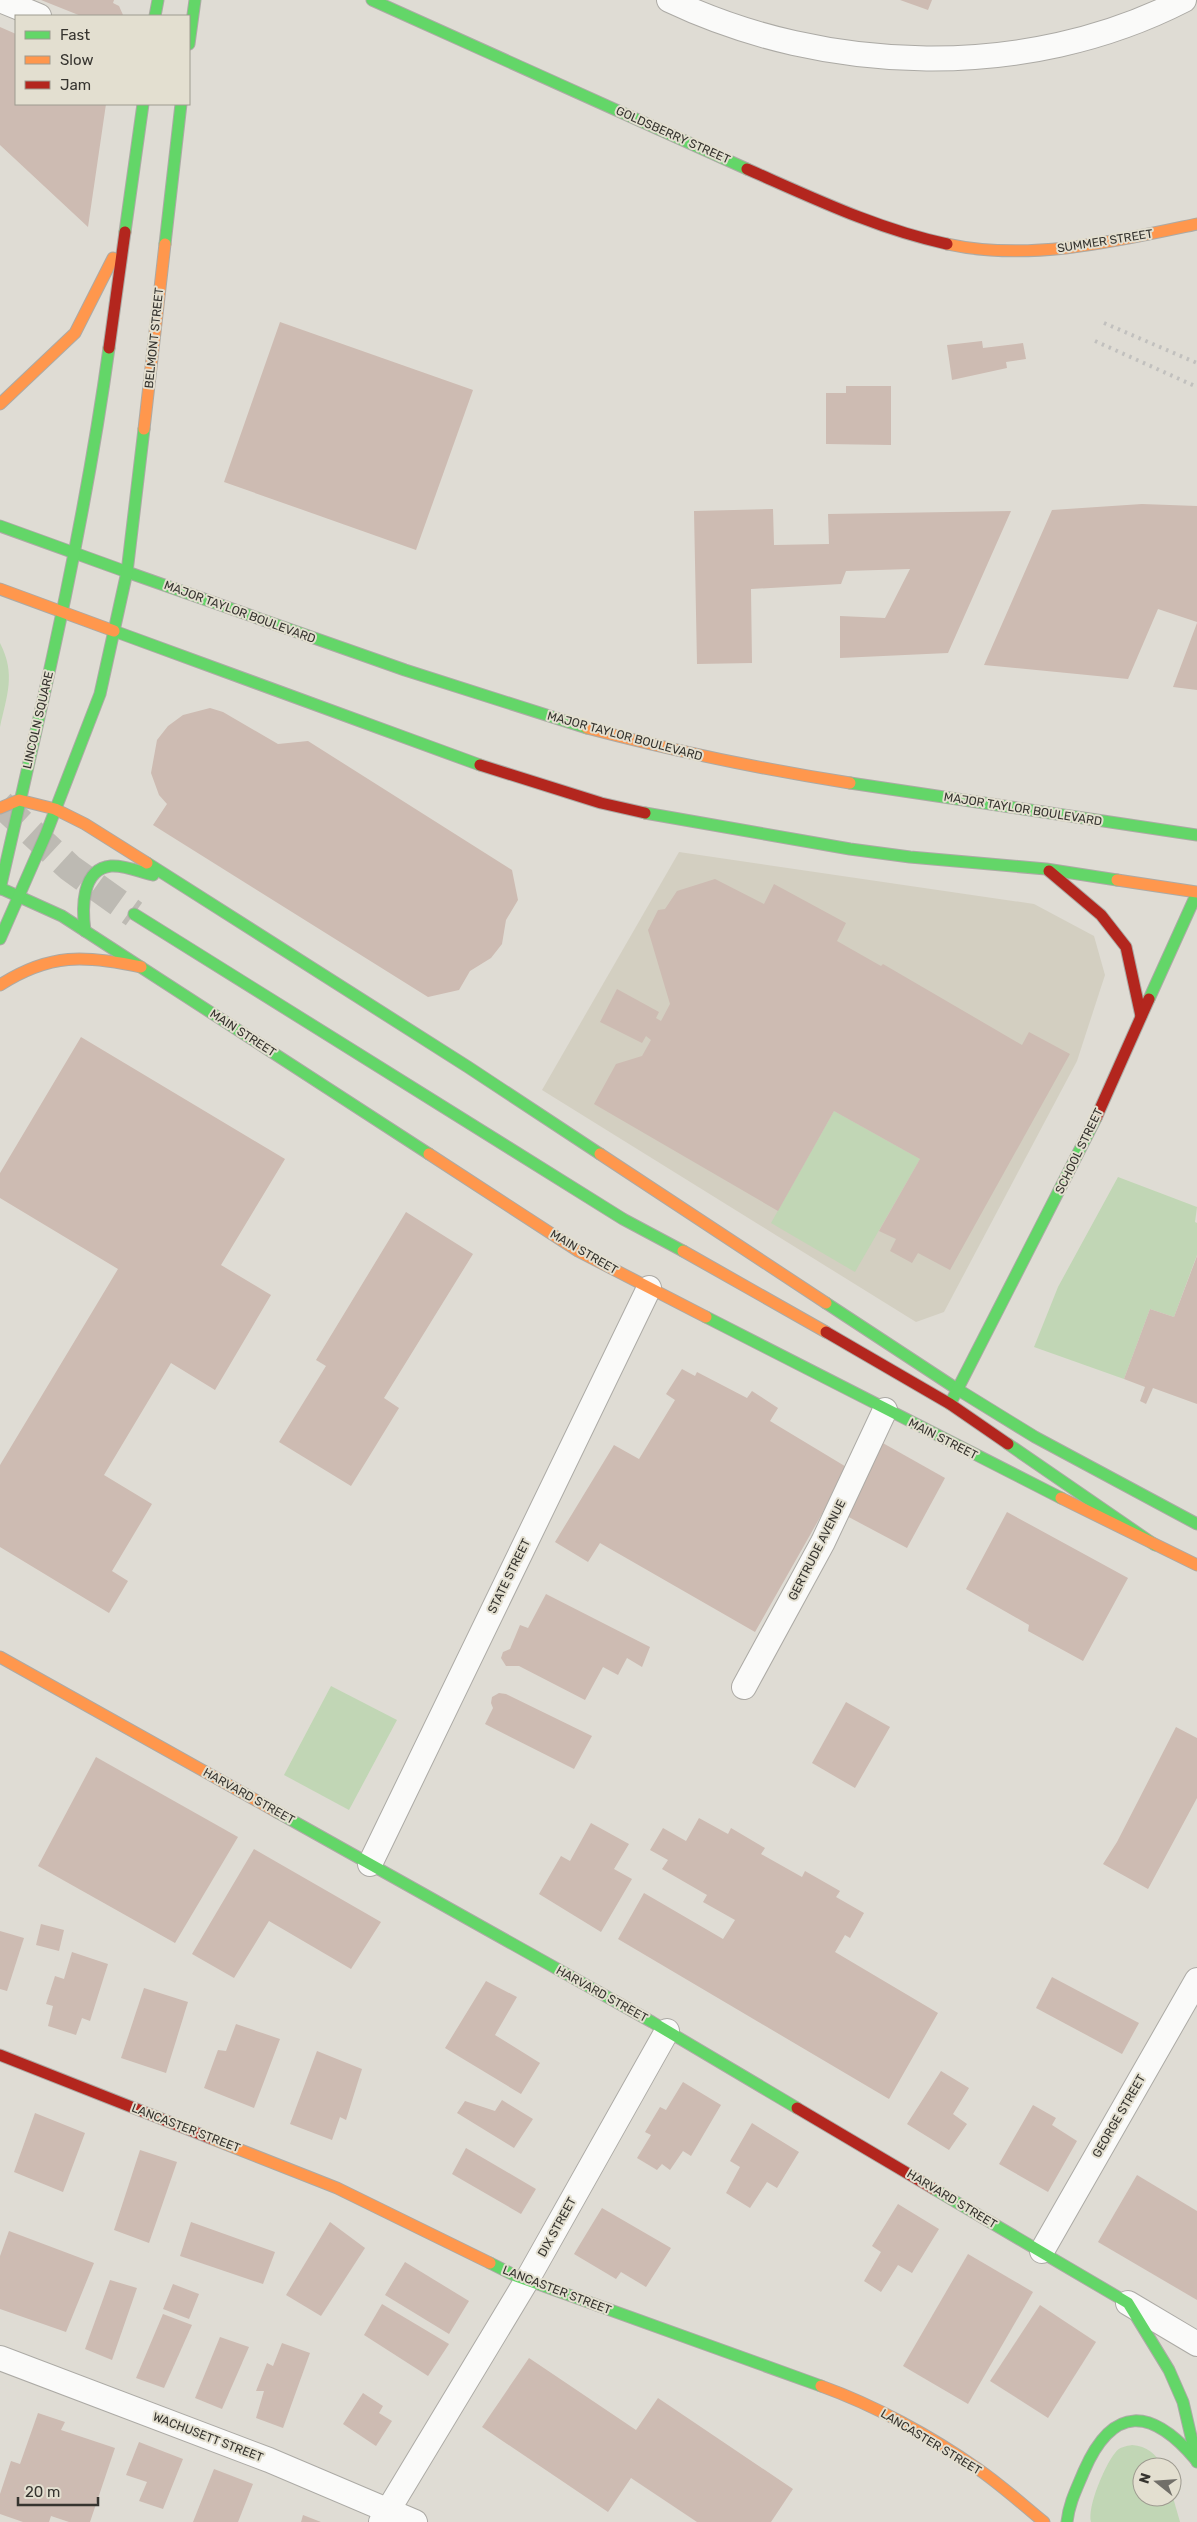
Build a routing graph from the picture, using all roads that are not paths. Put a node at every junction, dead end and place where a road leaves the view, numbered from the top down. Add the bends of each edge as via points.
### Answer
1 (0, 0) edge
2 (158, 0) edge
3 (195, 0) edge
4 (372, 0) edge
5 (670, 0) edge
6 (1184, 0) edge
7 (37, 15) edge
8 (155, 15) edge
9 (190, 37) edge
10 (143, 105) edge
11 (181, 105) edge
12 (1197, 224) edge
13 (124, 234) junction
14 (982, 249) joint
15 (0, 404) edge
16 (0, 526) edge
17 (74, 552) junction
18 (127, 572) junction
19 (0, 589) edge
20 (62, 612) junction
21 (114, 632) junction
22 (19, 800) junction
23 (0, 808) edge
24 (56, 809) junction
25 (1197, 835) edge
26 (1046, 869) junction
27 (169, 879) junction
28 (0, 888) edge
29 (1197, 892) edge
30 (20, 895) junction
31 (134, 914) tunnel mouth
32 (85, 931) junction
33 (0, 940) edge
34 (141, 967) junction
35 (0, 985) edge
36 (1141, 1016) junction
37 (649, 1288) junction
38 (957, 1389) junction
39 (950, 1404) junction
40 (885, 1410) junction
41 (1197, 1524) edge
42 (1155, 1545) junction
43 (1197, 1565) edge
44 (0, 1657) edge
45 (744, 1687) dead end
46 (370, 1864) junction
47 (1197, 1980) edge
48 (667, 2031) junction
49 (0, 2055) edge
50 (1042, 2251) junction
51 (527, 2280) junction
52 (1128, 2303) junction
53 (1197, 2344) edge
54 (0, 2358) edge
55 (1197, 2462) edge
56 (384, 2516) edge
57 (415, 2522) edge
58 (1044, 2522) edge
59 (1067, 2522) edge

1 - 7 street
2 - 8 main road
3 - 9 main road
4 - 14 main road, GOLDSBERRY STREET via 872,222 931,241
5 - 6 street via 698,14 805,47 931,58 1010,52 1059,44 1109,30
10 - 13 main road
11 - 18 main road, BELMONT STREET
12 - 14 main road, SUMMER STREET via 1070,248
13 - 15 main road via 74,333
13 - 17 main road via 97,434
16 - 17 main road, MAJOR TAYLOR BOULEVARD
17 - 18 main road, MAJOR TAYLOR BOULEVARD
17 - 20 main road, LINCOLN SQUARE
18 - 21 main road
18 - 25 main road, MAJOR TAYLOR BOULEVARD via 405,670 558,720 648,744 786,773
19 - 20 main road
20 - 21 main road
20 - 22 main road, LINCOLN SQUARE
21 - 24 main road via 100,694
21 - 26 main road via 417,743 601,803 850,849
22 - 23 main road
22 - 24 main road
22 - 28 main road, LINCOLN SQUARE
24 - 27 main road via 85,824
24 - 30 main road
26 - 29 main road
26 - 36 main road via 1105,916 1126,947
27 - 32 main road via 108,867 94,876 84,893
27 - 38 main road via 482,1077
28 - 30 main road, MAIN STREET
29 - 36 main road, SCHOOL STREET
30 - 32 main road, MAIN STREET
30 - 33 main road
31 - 39 main road via 623,1219 729,1276
32 - 34 main road, MAIN STREET
34 - 35 main road via 100,958 72,957 38,964
34 - 37 main road, MAIN STREET via 578,1251
36 - 38 main road, SCHOOL STREET via 1085,1142
37 - 40 main road, MAIN STREET
37 - 46 street, STATE STREET
38 - 39 main road, SCHOOL STREET
38 - 41 main road via 1036,1437
39 - 42 main road
40 - 42 main road, MAIN STREET
40 - 45 street, GERTRUDE AVENUE via 823,1542
42 - 43 main road, MAIN STREET
44 - 46 main road, HARVARD STREET
46 - 48 main road, HARVARD STREET
47 - 50 street, GEORGE STREET
48 - 50 main road, HARVARD STREET
48 - 51 street, DIX STREET
49 - 51 main road, LANCASTER STREET via 337,2188
50 - 52 main road, HARVARD STREET
51 - 56 street, DIX STREET
51 - 58 main road, LANCASTER STREET via 854,2398 978,2469
52 - 53 street, HARVARD STREET
52 - 55 main road via 1169,2370 1183,2402
54 - 56 street, WACHUSETT STREET via 269,2460
55 - 59 main road via 1175,2437 1155,2426 1137,2422 1112,2428 1094,2448 1070,2504
56 - 57 street, WACHUSETT STREET

